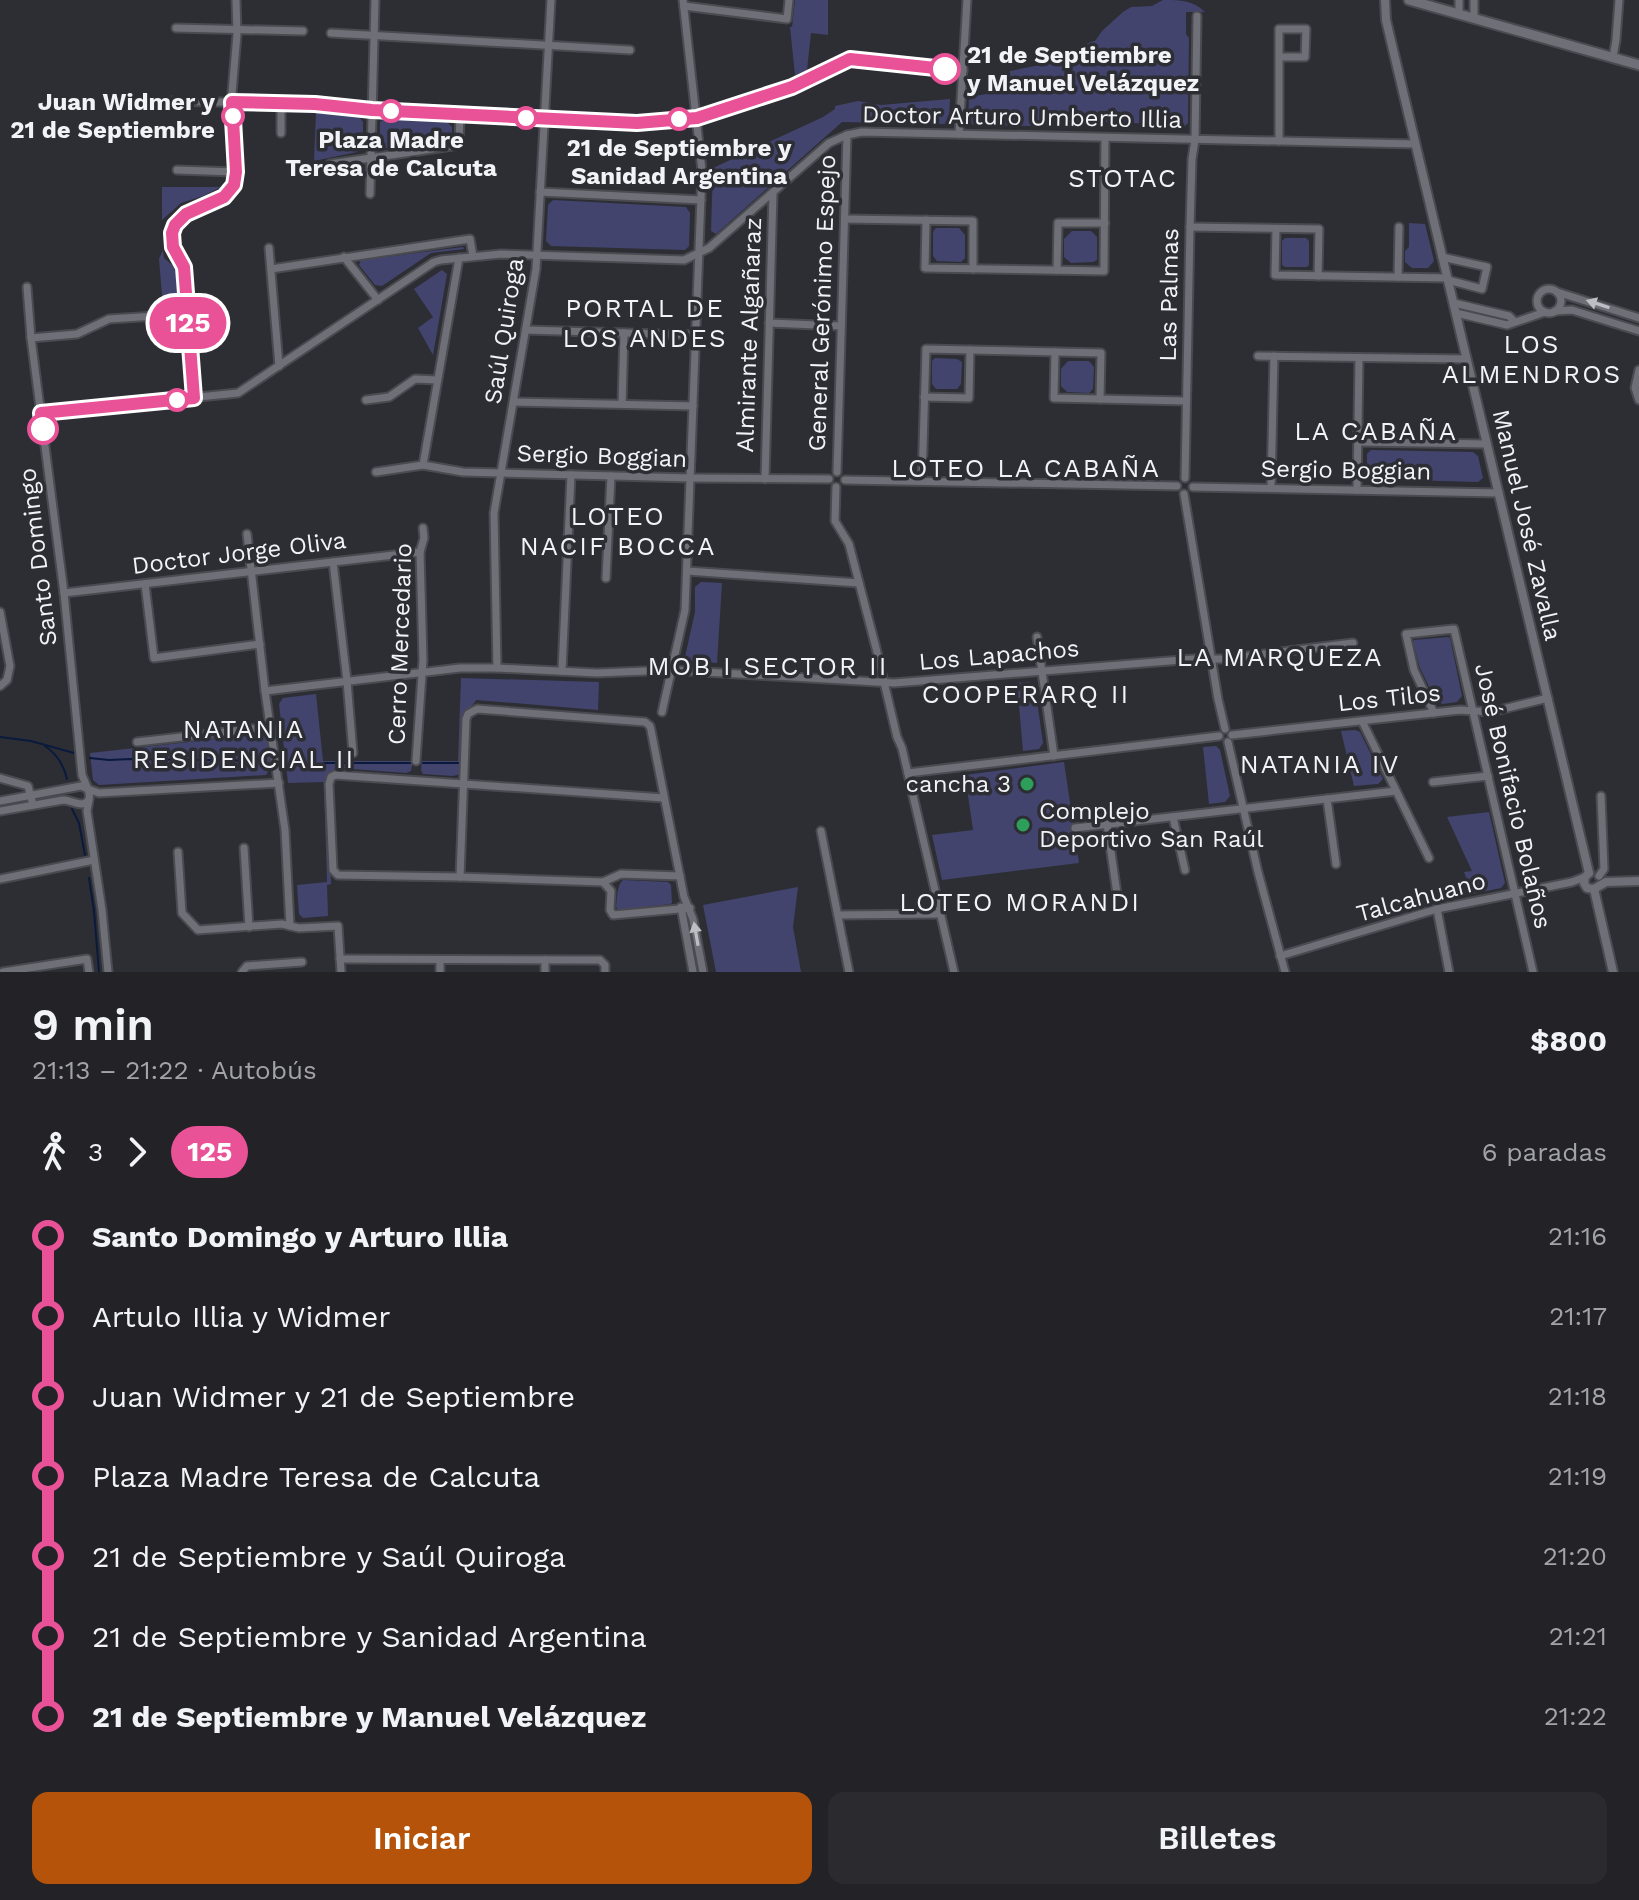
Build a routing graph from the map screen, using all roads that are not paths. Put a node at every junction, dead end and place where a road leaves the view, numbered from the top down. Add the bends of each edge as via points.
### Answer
1 (236, 0) edge
2 (375, 0) edge
3 (551, 0) edge
4 (789, 0) edge
5 (967, 0) edge
6 (1385, 0) edge
7 (1409, 0) edge
8 (1459, 0) edge
9 (1619, 0) edge
10 (1475, 1) edge
11 (684, 3) edge
12 (1459, 14) junction
13 (1197, 16) dead end
14 (1474, 18) junction
15 (176, 28) dead end
16 (237, 30) junction
17 (303, 31) dead end
18 (331, 33) dead end
19 (374, 36) junction
20 (548, 45) junction
21 (630, 50) dead end
22 (1280, 57) junction
23 (1613, 57) junction
24 (1639, 65) edge
25 (963, 71) junction
26 (163, 101) dead end
27 (232, 102) junction
28 (281, 103) junction
29 (372, 110) junction
30 (460, 114) junction
31 (697, 118) junction
32 (544, 119) junction
33 (281, 133) dead end
34 (959, 134) junction
35 (847, 135) junction
36 (1105, 138) junction
37 (1195, 140) junction
38 (1279, 141) junction
39 (1415, 144) junction
40 (371, 156) junction
41 (330, 164) dead end
42 (177, 170) dead end
43 (236, 172) junction
44 (540, 192) junction
45 (773, 193) junction
46 (370, 194) dead end
47 (701, 200) junction
48 (845, 219) junction
49 (926, 220) junction
50 (1105, 223) junction
51 (1190, 227) junction
52 (1399, 227) dead end
53 (1276, 229) junction
54 (269, 248) dead end
55 (699, 254) junction
56 (537, 255) junction
57 (473, 256) junction
58 (344, 257) junction
59 (1442, 257) junction
60 (459, 258) junction
61 (271, 269) junction
62 (973, 269) junction
63 (1057, 270) junction
64 (1318, 276) junction
65 (1398, 277) junction
66 (1448, 279) junction
67 (27, 287) dead end
68 (1557, 292) junction
69 (378, 300) junction
70 (1454, 303) junction
71 (1538, 305) junction
72 (1550, 312) junction
73 (1456, 313) junction
74 (187, 314) junction
75 (1533, 315) junction
76 (1639, 318) edge
77 (1514, 321) junction
78 (769, 323) junction
79 (841, 326) junction
80 (526, 330) junction
81 (1639, 331) edge
82 (624, 333) junction
83 (695, 335) junction
84 (31, 338) junction
85 (970, 350) junction
86 (1055, 352) junction
87 (1258, 356) dead end
88 (1274, 356) junction
89 (1359, 358) junction
90 (1467, 359) junction
91 (279, 366) junction
92 (1639, 370) edge
93 (437, 380) junction
94 (924, 397) junction
95 (194, 398) junction
96 (1100, 399) junction
97 (366, 400) dead end
98 (1639, 400) edge
99 (1186, 401) junction
100 (514, 402) junction
101 (622, 404) junction
102 (693, 406) junction
103 (41, 413) junction
104 (1358, 442) junction
105 (1487, 444) junction
106 (423, 465) junction
107 (376, 472) dead end
108 (837, 472) junction
109 (501, 473) junction
110 (571, 475) junction
111 (611, 476) junction
112 (691, 478) junction
113 (1185, 478) junction
114 (765, 479) junction
115 (829, 479) junction
116 (845, 480) junction
117 (922, 481) junction
118 (1177, 486) junction
119 (836, 487) junction
120 (1193, 487) junction
121 (1271, 488) junction
122 (1357, 490) junction
123 (1499, 493) junction
124 (1184, 494) junction
125 (423, 528) dead end
126 (247, 534) dead end
127 (420, 552) junction
128 (333, 562) junction
129 (687, 571) junction
130 (251, 572) junction
131 (606, 578) dead end
132 (859, 583) junction
133 (145, 584) junction
134 (64, 593) junction
135 (0, 612) edge
136 (1037, 637) dead end
137 (1353, 643) dead end
138 (260, 644) junction
139 (1212, 659) junction
140 (497, 668) junction
141 (671, 670) junction
142 (562, 671) junction
143 (1042, 671) junction
144 (422, 672) junction
145 (347, 681) junction
146 (884, 683) junction
147 (0, 686) edge
148 (265, 691) junction
149 (1548, 698) junction
150 (1473, 711) junction
151 (662, 712) dead end
152 (1434, 713) junction
153 (1362, 721) junction
154 (270, 727) junction
155 (1226, 735) junction
156 (137, 742) dead end
157 (353, 753) dead end
158 (1054, 756) junction
159 (416, 761) dead end
160 (908, 773) junction
161 (1488, 776) junction
162 (0, 778) edge
163 (1433, 782) dead end
164 (279, 783) junction
165 (463, 783) junction
166 (1396, 791) junction
167 (85, 792) junction
168 (31, 795) junction
169 (1601, 796) dead end
170 (664, 798) junction
171 (1327, 799) junction
172 (0, 801) edge
173 (76, 801) junction
174 (33, 805) junction
175 (1243, 808) junction
176 (0, 811) edge
177 (87, 811) junction
178 (1173, 817) junction
179 (1107, 824) junction
180 (1075, 828) dead end
181 (821, 831) dead end
182 (244, 848) dead end
183 (178, 852) dead end
184 (1429, 858) dead end
185 (94, 860) junction
186 (1336, 864) dead end
187 (1185, 870) dead end
188 (680, 876) junction
189 (460, 877) junction
190 (1586, 877) junction
191 (0, 879) edge
192 (1639, 881) edge
193 (603, 882) junction
194 (1600, 883) junction
195 (1117, 894) dead end
196 (1516, 894) junction
197 (685, 908) junction
198 (1437, 909) junction
199 (941, 914) junction
200 (838, 915) junction
201 (290, 926) junction
202 (249, 927) junction
203 (1280, 956) junction
204 (340, 959) junction
205 (440, 960) junction
206 (545, 960) junction
207 (555, 960) junction
208 (302, 962) dead end
209 (3, 972) edge
210 (89, 972) edge
211 (108, 972) edge
212 (242, 972) edge
213 (341, 972) edge
214 (440, 972) edge
215 (545, 972) edge
216 (555, 972) edge
217 (605, 972) edge
218 (693, 972) edge
219 (703, 972) edge
220 (849, 972) edge
221 (954, 972) edge
222 (1285, 972) edge
223 (1449, 972) edge
224 (1533, 972) edge
225 (1613, 972) edge

1 - 16 street
2 - 19 street
3 - 20 street, Saúl Quiroga
4 - 11 street via 787,19
5 - 25 street
6 - 39 street, Manuel José Zavalla
7 - 12 main road
8 - 12 street
9 - 23 street
10 - 14 street
11 - 31 street
12 - 14 main road
13 - 37 street, Las Palmas
14 - 23 main road
15 - 16 street
16 - 17 street
16 - 27 street
18 - 19 street
19 - 20 street
19 - 29 street
20 - 21 street
20 - 32 street, Saúl Quiroga
22 - 22 street via 1305,57 1306,29 1279,29
22 - 38 street
23 - 24 main road
25 - 31 street via 850,59 792,87
25 - 34 street
26 - 27 street
27 - 28 street
27 - 43 street
28 - 29 street
28 - 33 street
29 - 30 street
29 - 40 street
30 - 32 street
30 - 40 street via 459,145
31 - 32 street via 637,123
31 - 47 street
32 - 44 street, Saúl Quiroga
34 - 35 street, Doctor Arturo Umberto Illia
34 - 36 street, Doctor Arturo Umberto Illia
35 - 45 street, Doctor Arturo Umberto Illia via 829,143
35 - 48 street, General Gerónimo Espejo
36 - 37 street, Doctor Arturo Umberto Illia
36 - 50 street
37 - 38 street, Doctor Arturo Umberto Illia
37 - 51 street, Las Palmas
38 - 39 street, Doctor Arturo Umberto Illia
39 - 59 street, Manuel José Zavalla
40 - 41 street
40 - 46 street
42 - 43 street
43 - 74 street via 228,194 190,211 173,229 173,247 184,267
44 - 47 street
44 - 56 street, Saúl Quiroga
45 - 55 street, Doctor Arturo Umberto Illia
45 - 78 street, Almirante Algañaraz
47 - 55 street
48 - 49 street
48 - 79 street, General Gerónimo Espejo
49 - 62 street via 973,221
49 - 62 street via 925,268
50 - 63 street via 1058,223
50 - 63 street via 1104,271
51 - 53 street
51 - 99 street, Las Palmas
52 - 65 street
53 - 64 street via 1275,275
53 - 64 street via 1319,229
54 - 61 street
55 - 56 street via 684,260
55 - 83 street
56 - 57 street
56 - 80 street, Saúl Quiroga
57 - 58 street via 470,239
57 - 60 street
58 - 61 street
58 - 69 street
59 - 66 street, Manuel José Zavalla
59 - 66 street via 1487,267 1482,289
60 - 69 street via 434,262
60 - 93 street
61 - 91 street
62 - 63 street
64 - 65 street
65 - 66 street
66 - 70 street, Manuel José Zavalla
67 - 84 street, Santo Domingo
68 - 71 street via 1542,292
68 - 72 street via 1561,302
76 -> 68 street
69 - 91 street
70 - 73 street, Manuel José Zavalla
70 - 77 street
71 - 72 street
71 - 75 street
72 - 75 street
72 - 81 street via 1572,310
73 - 77 street via 1507,325
73 - 90 street, Manuel José Zavalla
74 - 84 street via 109,319 77,334
74 - 95 street
75 - 77 street
78 - 79 street
78 - 114 street, Almirante Algañaraz
79 - 108 street, General Gerónimo Espejo
80 - 82 street
80 - 100 street, Saúl Quiroga
82 - 83 street
82 - 101 street
83 - 102 street
84 - 103 street, Santo Domingo
85 - 86 street
85 - 94 street via 926,349
85 - 94 street via 969,398
86 - 96 street via 1101,353
86 - 96 street via 1054,398
87 - 88 street
88 - 89 street
88 - 121 street
89 - 90 street
89 - 104 street
90 - 105 street, Manuel José Zavalla
91 - 95 street via 238,393
92 - 98 street
93 - 97 street via 415,379 389,397
93 - 106 street
94 - 117 street
95 - 103 street
96 - 99 street
99 - 113 street, Las Palmas
100 - 101 street
100 - 109 street, Saúl Quiroga
101 - 102 street
102 - 112 street
103 - 134 street, Santo Domingo
104 - 105 street
104 - 122 street
105 - 123 street, Manuel José Zavalla
106 - 107 street, Sergio Boggian
106 - 109 street, Sergio Boggian
108 - 115 street
108 - 116 street
109 - 110 street, Sergio Boggian
109 - 140 street, Saúl Quiroga via 494,513
110 - 111 street, Sergio Boggian
110 - 142 street
111 - 112 street, Sergio Boggian
111 - 131 street
112 - 114 street, Sergio Boggian
112 - 129 street
113 - 118 street
113 - 120 street
114 - 115 street, Sergio Boggian
115 - 119 street
116 - 117 street
116 - 119 street
117 - 118 street
118 - 124 street
119 - 132 street, General Gerónimo Espejo via 835,521 849,544
120 - 121 street, Sergio Boggian
120 - 124 street
121 - 122 street, Sergio Boggian
122 - 123 street, Sergio Boggian
123 - 149 street, Manuel José Zavalla
124 - 139 street
125 - 127 street, Cerro Mercedario
126 - 130 street
127 - 128 street, Doctor Jorge Oliva
127 - 144 street, Cerro Mercedario
128 - 130 street, Doctor Jorge Oliva
128 - 145 street
129 - 132 street
129 - 141 street via 685,610
130 - 133 street, Doctor Jorge Oliva
130 - 138 street
132 - 146 street, General Gerónimo Espejo
133 - 134 street, Doctor Jorge Oliva
133 - 138 street via 154,658
134 - 167 street, Santo Domingo
135 - 147 street via 10,666
136 - 143 street
137 - 139 street, Los Lapachos
138 - 148 street
139 - 143 street, Los Lapachos
139 - 155 street
140 - 142 street, Los Lapachos
140 - 144 street, Los Lapachos
141 - 142 street, Los Lapachos
141 - 146 street, Los Lapachos
141 - 151 street
143 - 146 street, Los Lapachos
143 - 158 street
144 - 145 street, Los Lapachos
144 - 159 street, Cerro Mercedario
145 - 148 street, Los Lapachos
145 - 157 street
146 - 160 street, General Gerónimo Espejo
148 - 154 street
149 - 150 street, Los Tilos via 1491,712
149 - 190 street, Manuel José Zavalla
150 - 152 street, Los Tilos
150 - 152 street, José Bonifacio Bolaños via 1454,629 1406,634 1414,670
150 - 161 street, José Bonifacio Bolaños
152 - 153 street, Los Tilos
153 - 155 street, Los Tilos
153 - 166 street
154 - 156 street
154 - 164 street
155 - 158 street, Los Tilos
155 - 175 street
158 - 160 street, Los Tilos
160 - 199 street, General Gerónimo Espejo
161 - 163 street
161 - 196 street, José Bonifacio Bolaños
162 - 168 street via 28,786
164 - 167 street
164 - 201 street
165 - 170 street
165 - 170 street via 467,716 477,709 645,722
165 - 189 street
165 - 189 street via 338,775 329,784 336,874
166 - 171 street
166 - 184 street
167 - 168 street
167 - 173 street via 84,803
167 - 173 street via 73,793
167 - 177 street
168 - 172 street
168 - 174 street
169 - 194 street
170 - 188 street
171 - 175 street
171 - 186 street
173 - 174 street
173 - 177 street
174 - 176 street
175 - 178 street
175 - 203 street
177 - 185 street
178 - 179 street
178 - 187 street
179 - 180 street
179 - 195 street
181 - 200 street
182 - 202 street
183 - 202 street via 182,913 198,930
185 - 191 street
185 - 211 street
188 - 193 street via 621,874
188 - 197 street
189 - 193 street
190 - 194 street via 1595,872
190 - 194 street via 1587,888
190 - 196 street, Talcahuano
192 - 194 street
193 - 197 street via 611,891 613,915
194 - 225 street
196 - 198 street, Talcahuano
196 - 224 street, José Bonifacio Bolaños
197 - 218 street
219 -> 197 street
198 - 203 street, Talcahuano
198 - 223 street
199 - 200 street
199 - 221 street, General Gerónimo Espejo
200 - 220 street
201 - 202 street
201 - 204 street via 338,926
203 - 222 street
204 - 205 street
204 - 213 street
205 - 206 street
205 - 214 street
206 - 207 street
206 - 215 street
207 - 216 street
207 - 217 street via 600,960
208 - 212 street via 247,966
209 - 210 street via 87,959

